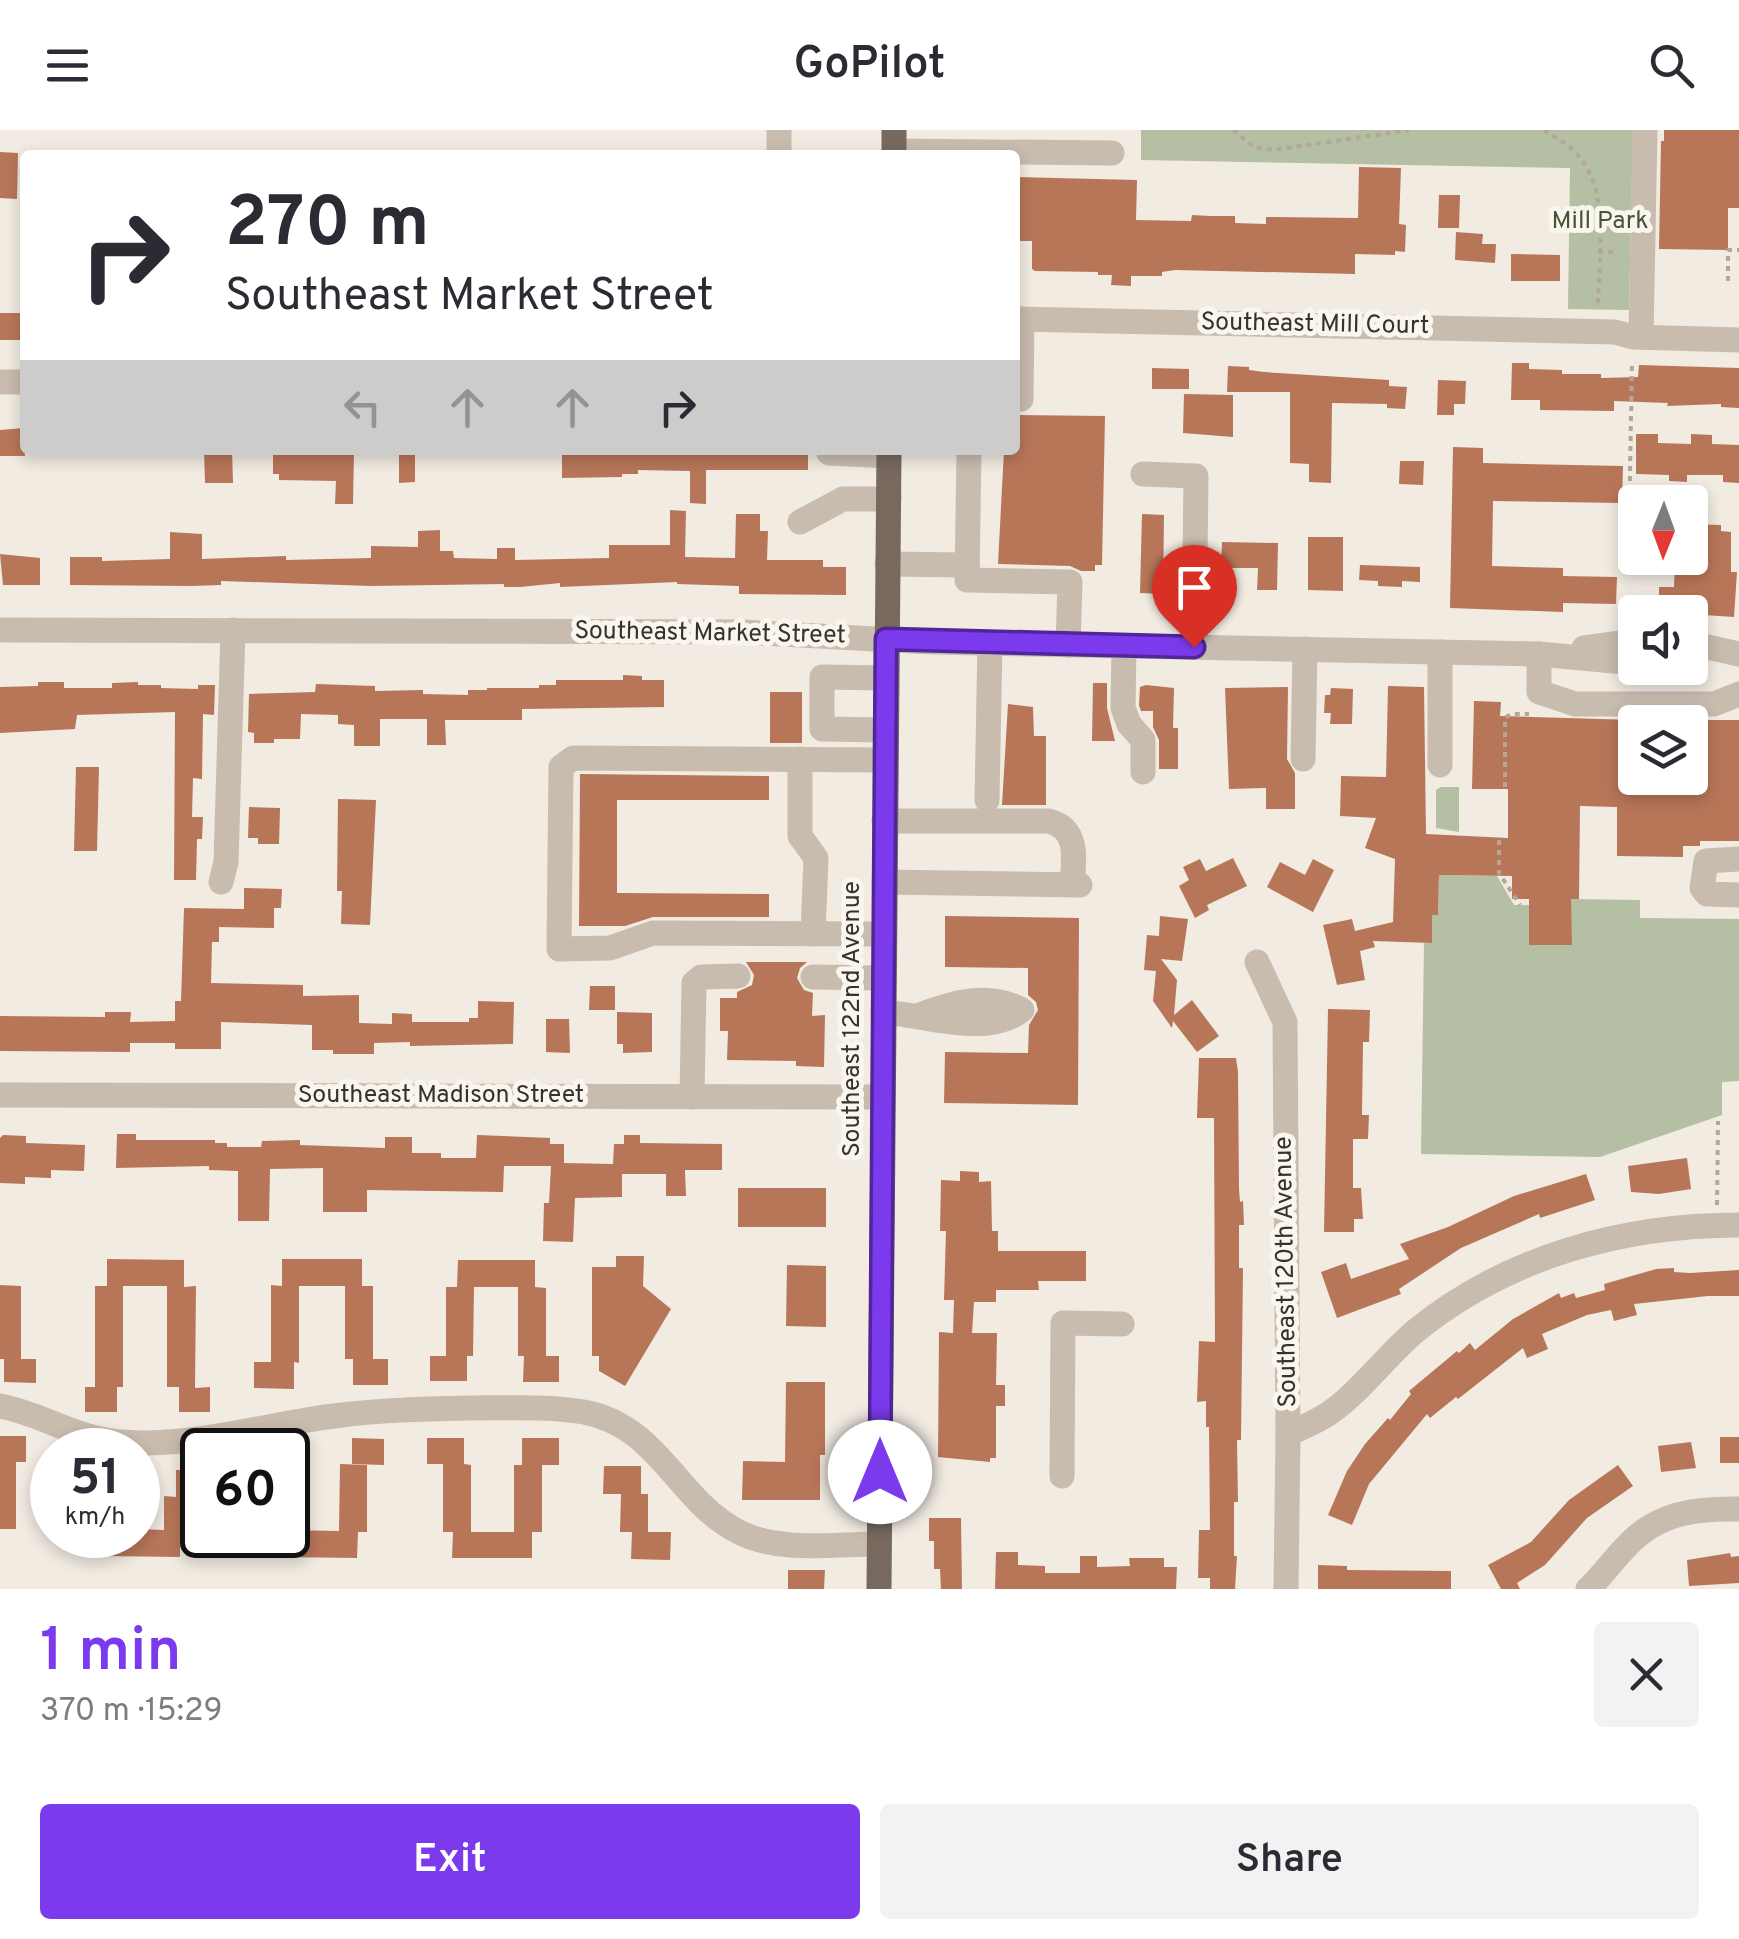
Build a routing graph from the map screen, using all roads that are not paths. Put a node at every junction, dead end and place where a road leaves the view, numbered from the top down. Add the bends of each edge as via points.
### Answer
1 (1645, 130) edge
2 (894, 145) edge
3 (1112, 152) dead end
4 (1020, 319) edge
5 (1622, 335) junction
6 (1739, 340) edge
7 (1020, 358) edge
8 (1020, 398) edge
9 (889, 455) edge
10 (969, 455) edge
11 (1143, 474) dead end
12 (888, 499) junction
13 (800, 522) dead end
14 (888, 564) junction
15 (967, 565) junction
16 (0, 630) edge
17 (233, 630) junction
18 (822, 636) junction
19 (886, 639) junction
20 (1618, 643) edge
21 (990, 644) junction
22 (1068, 645) junction
23 (1124, 646) junction
24 (1194, 647) junction
25 (1708, 647) edge
26 (1305, 649) junction
27 (1440, 652) junction
28 (1540, 654) junction
29 (1739, 656) edge
30 (1708, 660) edge
31 (1618, 661) edge
32 (822, 678) junction
33 (886, 678) junction
34 (1739, 694) edge
35 (885, 730) junction
36 (800, 759) junction
37 (1303, 759) dead end
38 (885, 760) junction
39 (1440, 765) dead end
40 (1144, 772) dead end
41 (986, 800) dead end
42 (884, 821) junction
43 (1739, 859) edge
44 (220, 882) dead end
45 (884, 882) junction
46 (1739, 894) edge
47 (813, 934) junction
48 (884, 934) junction
49 (1257, 962) dead end
50 (738, 976) dead end
51 (813, 977) dead end
52 (883, 978) junction
53 (883, 1012) junction
54 (920, 1015) dead end
55 (0, 1094) edge
56 (692, 1096) junction
57 (882, 1097) junction
58 (1728, 1225) edge
59 (1122, 1324) dead end
60 (0, 1406) edge
61 (1288, 1434) junction
62 (1062, 1476) dead end
63 (1739, 1509) edge
64 (879, 1544) junction
65 (879, 1589) edge
66 (1286, 1589) edge
67 (1588, 1589) edge

1 - 5 street
2 - 3 street
4 - 5 street, Southeast Mill Court
5 - 6 street, Southeast Mill Court
7 - 8 street
9 - 12 main road, Southeast 122nd Avenue
10 - 15 street
11 - 24 street via 1196,476
12 - 13 street via 843,499
12 - 14 main road, Southeast 122nd Avenue
14 - 15 street
14 - 19 main road, Southeast 122nd Avenue
15 - 22 street via 966,580 1070,582
16 - 17 street, Southeast Market Street
17 - 18 street, Southeast Market Street
17 - 44 street
18 - 19 street, Southeast Market Street
18 - 32 street
19 - 21 street, Southeast Market Street
19 - 33 main road, Southeast 122nd Avenue
20 - 28 street, Southeast Market Street
21 - 22 street, Southeast Market Street
21 - 41 street
22 - 23 street, Southeast Market Street
23 - 24 street, Southeast Market Street
23 - 40 street via 1123,708 1143,740
24 - 26 street, Southeast Market Street
25 - 29 street
26 - 27 street, Southeast Market Street
26 - 37 street
27 - 28 street, Southeast Market Street
27 - 39 street
28 - 31 street, Southeast Market Street
28 - 34 street via 1540,692 1574,704 1714,704
29 - 30 street
32 - 33 street
32 - 35 street via 822,728
33 - 35 main road, Southeast 122nd Avenue
35 - 38 main road, Southeast 122nd Avenue
36 - 38 street
36 - 47 street via 800,836 816,858
36 - 47 street via 573,758 561,768 559,949 610,948 653,933
38 - 42 main road, Southeast 122nd Avenue
42 - 45 main road, Southeast 122nd Avenue
42 - 45 street via 1059,824 1072,842 1076,885
43 - 46 street via 1706,861 1702,888 1707,894
45 - 48 main road, Southeast 122nd Avenue
47 - 48 street
48 - 52 main road, Southeast 122nd Avenue
49 - 61 street, Southeast 120th Avenue via 1285,1022
50 - 56 street via 694,983
51 - 52 street
52 - 53 main road, Southeast 122nd Avenue
53 - 54 street
53 - 57 main road, Southeast 122nd Avenue
55 - 56 street, Southeast Madison Street
56 - 57 street, Southeast Madison Street
57 - 64 main road, Southeast 122nd Avenue
58 - 61 street via 1678,1226 1587,1244 1489,1283 1416,1330 1326,1416
59 - 62 street via 1063,1323
60 - 64 street via 82,1434 148,1442 406,1410 581,1412 635,1433 737,1532 761,1541
61 - 66 street, Southeast 120th Avenue
63 - 67 street via 1692,1509 1668,1517 1628,1544
64 - 65 main road, Southeast 122nd Avenue

